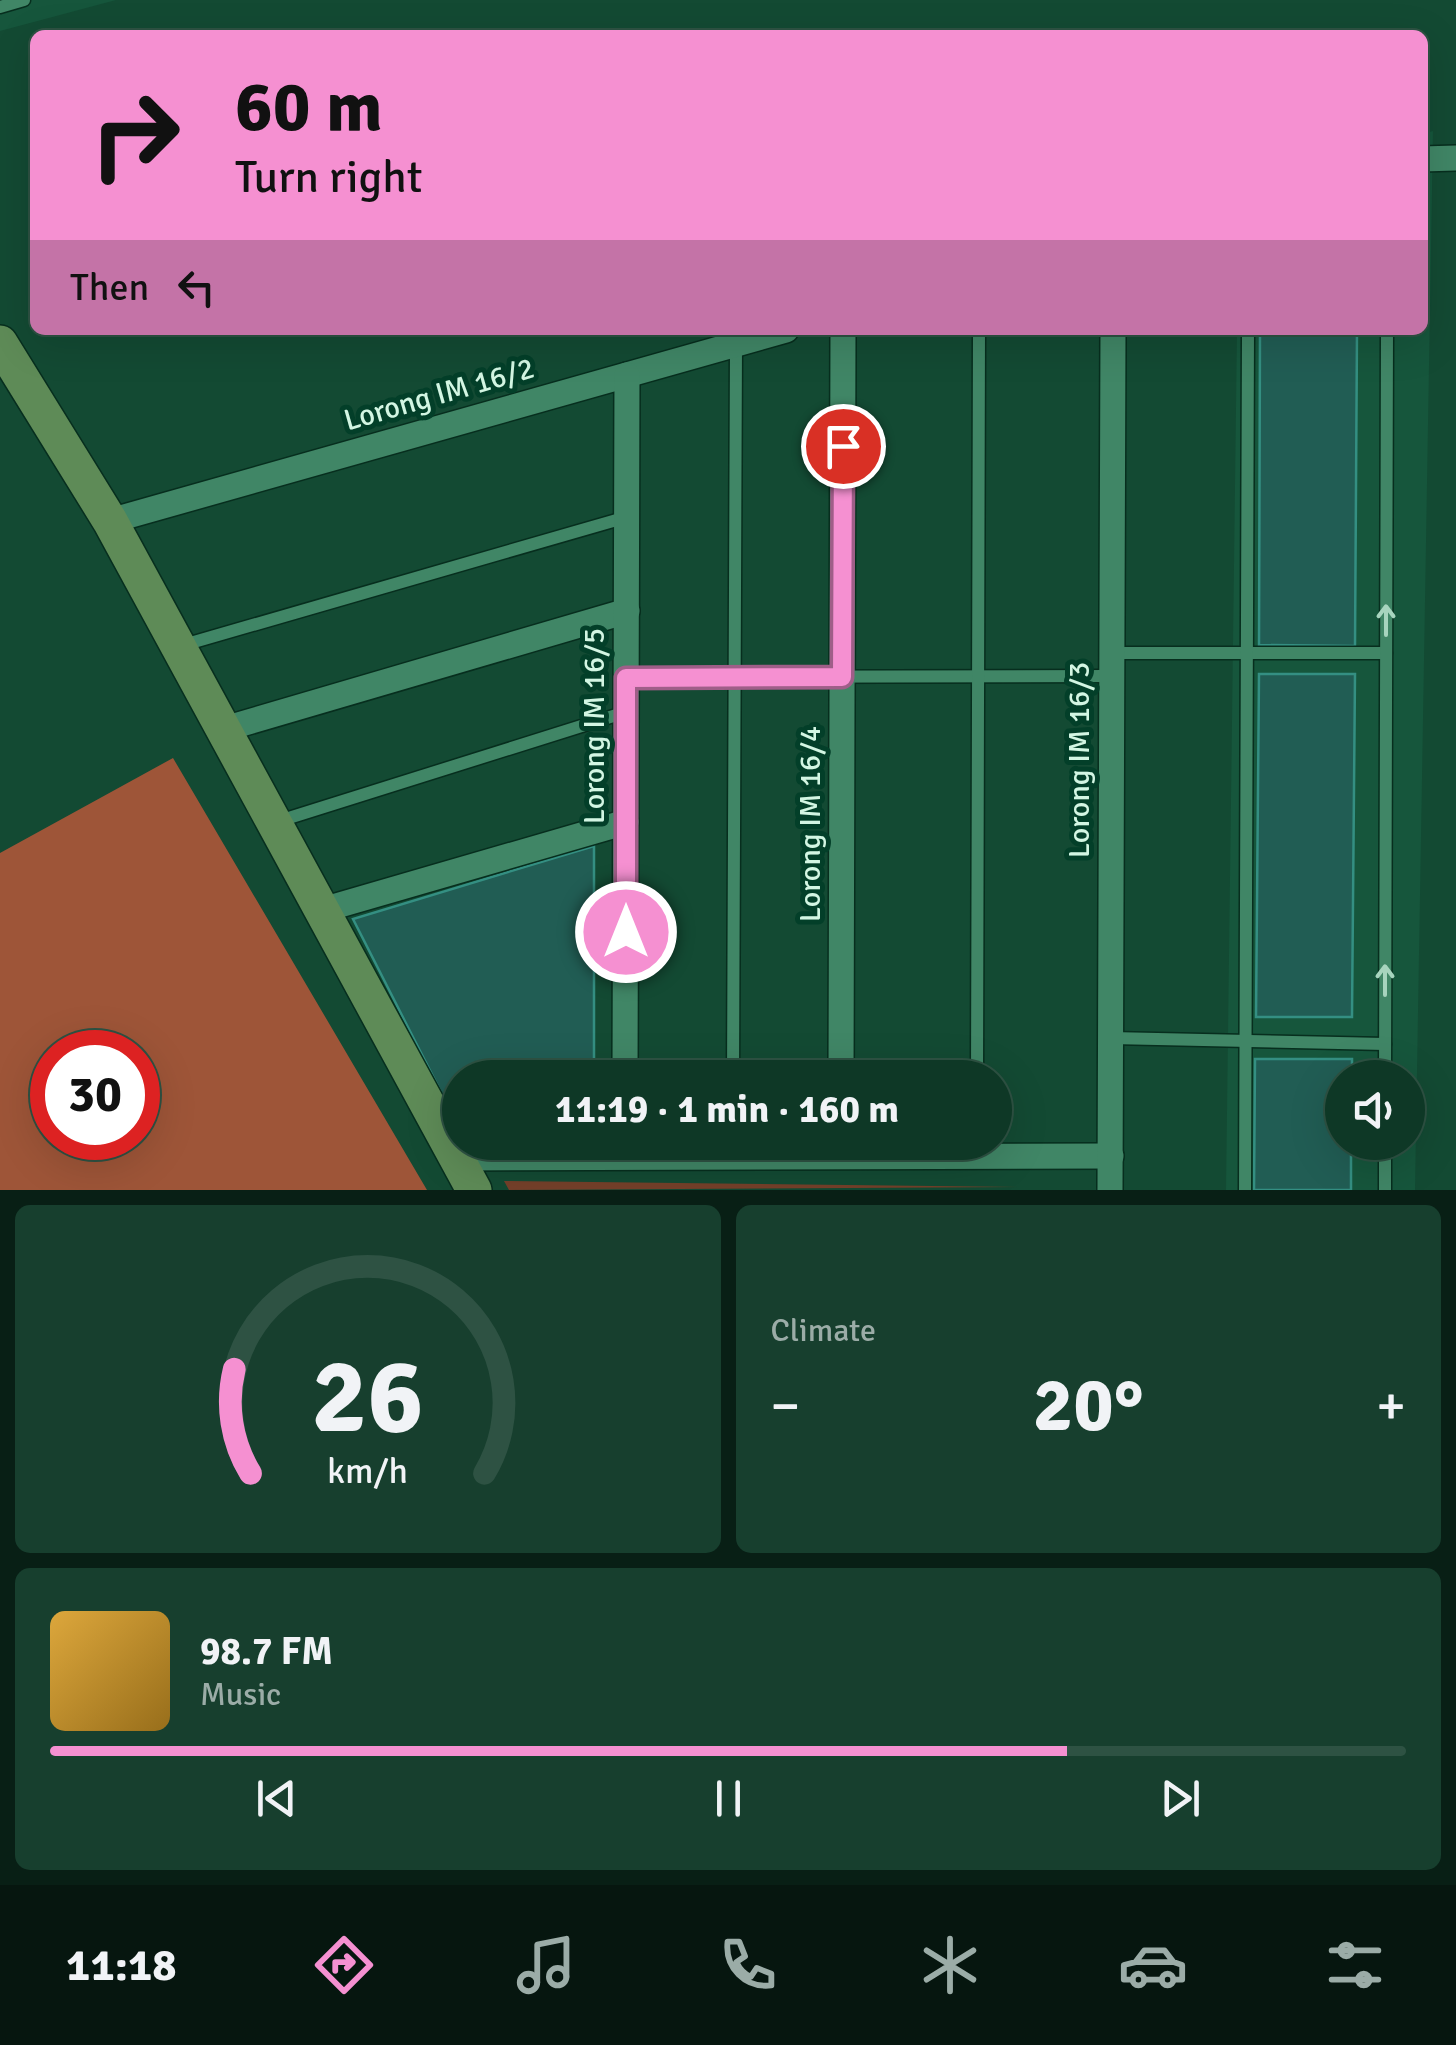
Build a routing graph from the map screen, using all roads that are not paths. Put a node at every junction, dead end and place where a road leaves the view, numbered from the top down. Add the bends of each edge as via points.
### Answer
1 (24, 0) edge
2 (0, 7) edge
3 (1456, 158) edge
4 (1428, 159) edge
5 (768, 335) edge
6 (843, 335) edge
7 (979, 335) edge
8 (1114, 335) edge
9 (1248, 335) edge
10 (1386, 335) edge
11 (0, 343) edge
12 (736, 344) junction
13 (627, 375) junction
14 (627, 518) junction
15 (110, 521) junction
16 (627, 611) junction
17 (178, 647) junction
18 (1386, 652) junction
19 (1246, 653) junction
20 (1112, 665) junction
21 (978, 676) junction
22 (842, 677) junction
23 (626, 678) junction
24 (734, 678) junction
25 (626, 712) junction
26 (220, 730) junction
27 (626, 822) junction
28 (273, 823) junction
29 (319, 911) junction
30 (1110, 1038) junction
31 (1245, 1039) junction
32 (1385, 1044) junction
33 (625, 1060) edge
34 (733, 1060) edge
35 (841, 1060) edge
36 (977, 1060) edge
37 (1385, 1060) edge
38 (442, 1133) edge
39 (1012, 1152) edge
40 (1110, 1156) junction
41 (457, 1160) edge
42 (1385, 1160) edge
43 (474, 1190) edge
44 (1110, 1190) edge
45 (1245, 1190) edge
46 (1385, 1190) edge

1 - 2 lane
3 - 4 street
5 - 12 street, Lorong IM 16/2
6 - 22 street, Lorong IM 16/4
7 - 21 lane
8 - 20 street, Lorong IM 16/3
9 - 19 lane
18 -> 10 lane
11 - 15 street
12 - 13 street, Lorong IM 16/2
12 - 24 lane
13 - 14 street, Lorong IM 16/5
13 - 15 street, Lorong IM 16/2
14 - 16 street, Lorong IM 16/5
14 - 17 lane
15 - 17 street
16 - 23 street, Lorong IM 16/5
16 - 26 street
17 - 26 street
18 - 19 lane
32 -> 18 lane
19 - 20 lane
19 - 31 lane
20 - 21 lane
20 - 30 street, Lorong IM 16/3
21 - 22 lane
21 - 36 lane
22 - 24 lane
22 - 35 street, Lorong IM 16/4
23 - 24 lane
23 - 25 street, Lorong IM 16/5
24 - 34 lane
25 - 27 street, Lorong IM 16/5
25 - 28 lane
26 - 28 street
27 - 29 street
27 - 33 street, Lorong IM 16/5
28 - 29 street
29 - 38 street
30 - 31 lane
30 - 40 street, Lorong IM 16/3
31 - 32 lane
31 - 45 lane
32 - 37 lane
39 - 40 street
40 - 44 street, Lorong IM 16/3
41 - 43 street
42 - 46 lane

